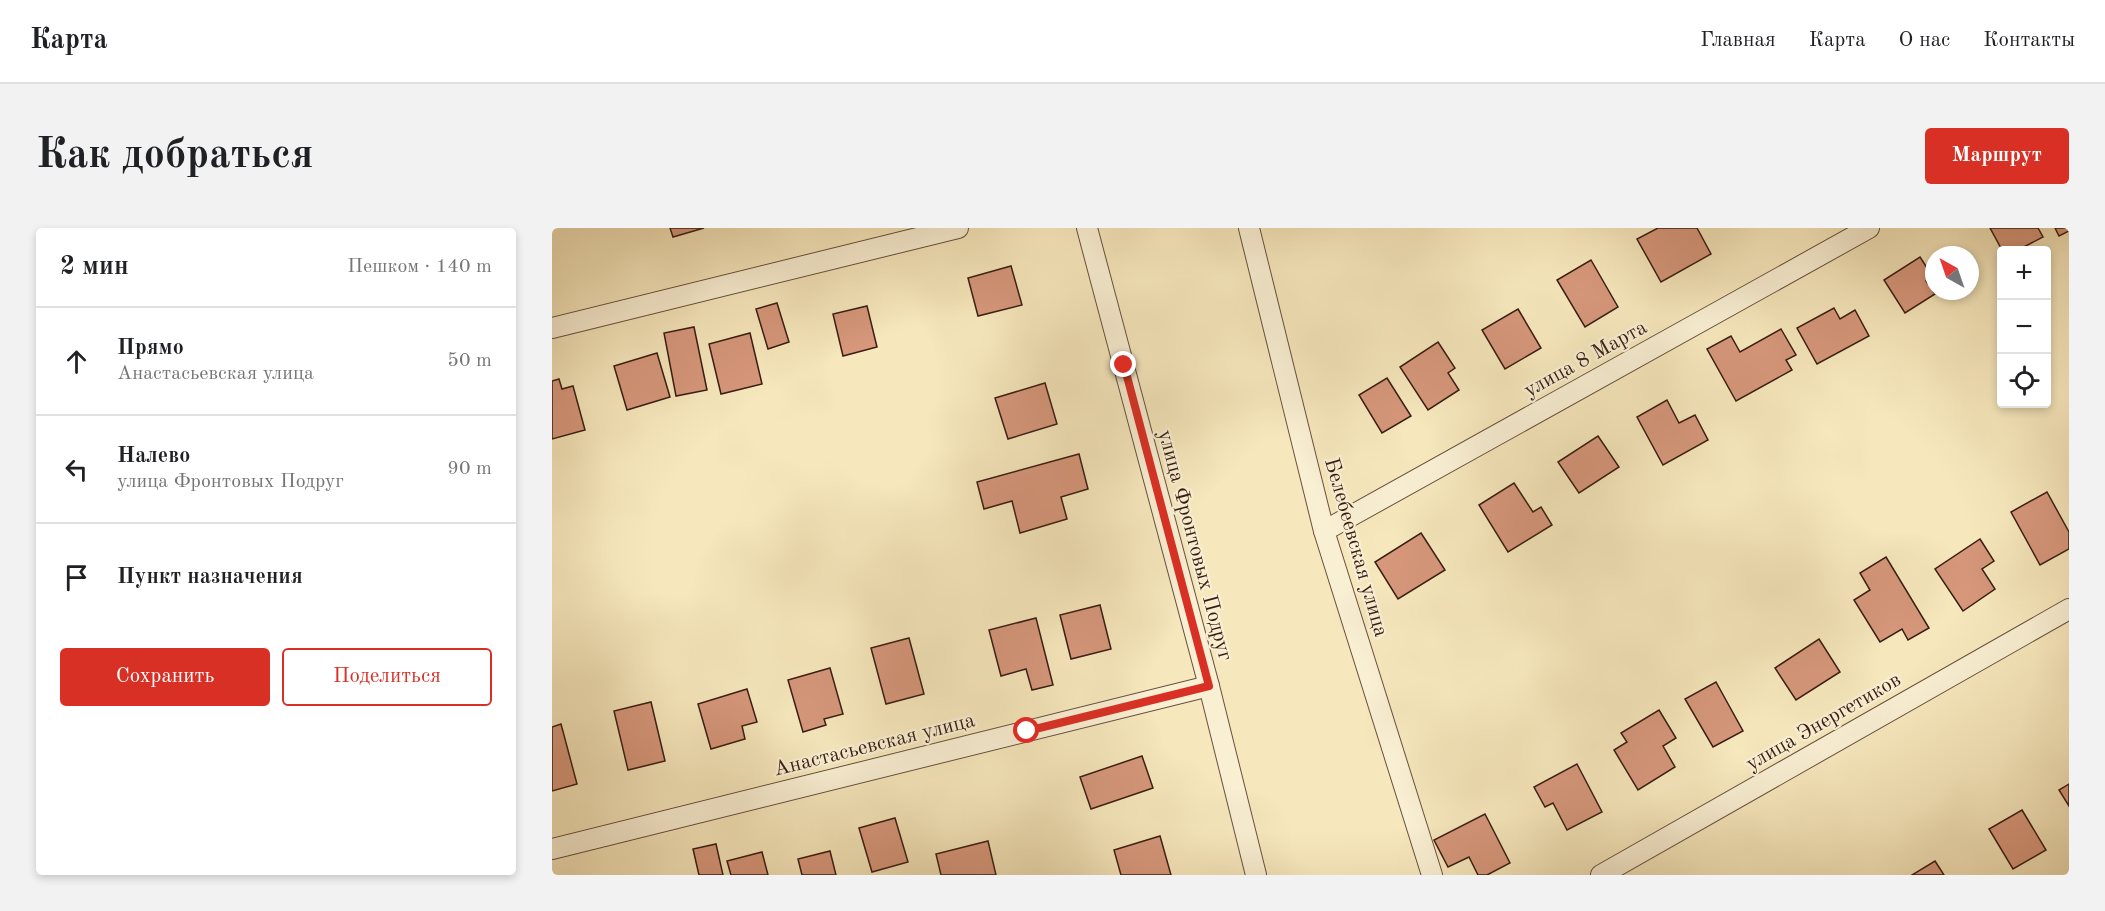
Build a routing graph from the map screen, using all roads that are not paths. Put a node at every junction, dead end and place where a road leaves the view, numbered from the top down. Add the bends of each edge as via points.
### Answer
1 (958, 228) edge
2 (1087, 228) edge
3 (1249, 228) edge
4 (1869, 228) edge
5 (552, 328) edge
6 (1324, 531) junction
7 (2069, 609) edge
8 (1209, 686) junction
9 (552, 849) edge
10 (1256, 875) edge
11 (1432, 875) edge
12 (1602, 875) edge

1 - 5 street
2 - 8 street, улица Фронтовых Подруг
3 - 6 street, Белебеевская улица
4 - 6 street, улица 8 Марта
6 - 11 street, Белебеевская улица
7 - 12 street, улица Энергетиков
8 - 9 street, Анастасьевская улица
8 - 10 street, улица Фронтовых Подруг

